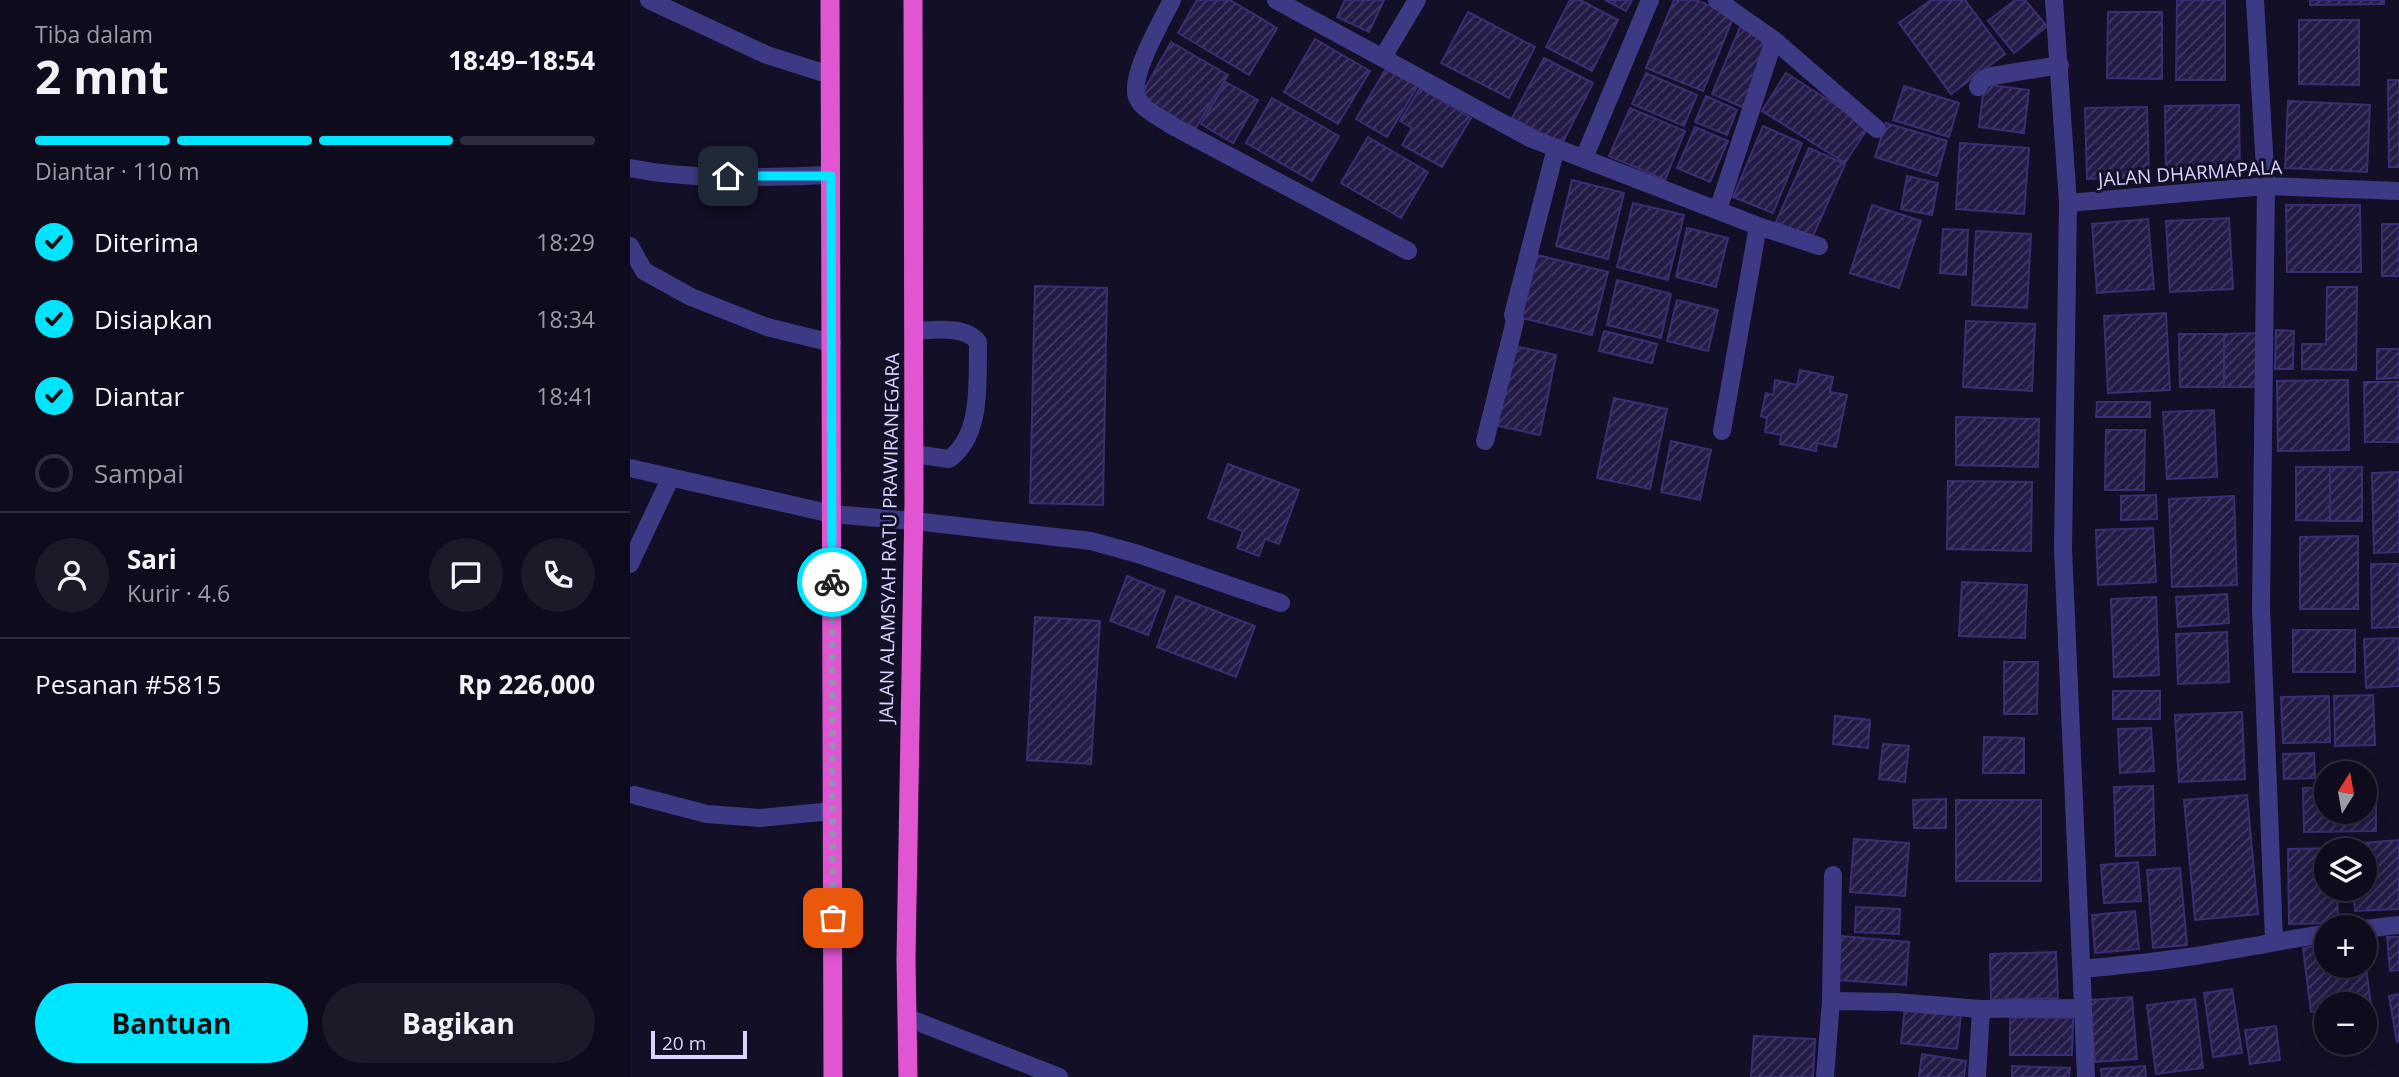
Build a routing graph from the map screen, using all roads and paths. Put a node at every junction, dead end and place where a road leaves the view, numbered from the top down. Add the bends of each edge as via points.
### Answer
1 (649, 0) edge
2 (830, 0) edge
3 (913, 0) edge
4 (1172, 0) edge
5 (1276, 0) edge
6 (1417, 0) edge
7 (1650, 0) edge
8 (1717, 0) edge
9 (2054, 0) edge
10 (2255, 0) edge
11 (1774, 40) junction
12 (1383, 57) junction
13 (2060, 65) junction
14 (830, 75) junction
15 (1978, 87) dead end
16 (1877, 129) dead end
17 (1556, 148) junction
18 (1584, 158) junction
19 (630, 168) edge
20 (831, 176) junction
21 (2266, 187) junction
22 (2399, 191) edge
23 (2068, 203) junction
24 (1718, 211) junction
25 (1758, 226) junction
26 (630, 246) edge
27 (1819, 246) dead end
28 (1408, 251) dead end
29 (914, 331) junction
30 (832, 343) junction
31 (1721, 431) dead end
32 (1485, 441) dead end
33 (914, 454) junction
34 (630, 468) edge
35 (670, 479) junction
36 (832, 514) junction
37 (914, 521) junction
38 (630, 564) edge
39 (1281, 603) dead end
40 (634, 795) dead end
41 (833, 811) junction
42 (1833, 875) dead end
43 (2399, 925) edge
44 (2377, 928) edge
45 (2314, 935) edge
46 (2274, 940) junction
47 (2082, 969) junction
48 (1831, 1001) junction
49 (2082, 1008) junction
50 (1981, 1009) junction
51 (908, 1018) junction
52 (833, 1077) edge
53 (908, 1077) edge
54 (1059, 1077) edge
55 (1825, 1077) edge
56 (1977, 1077) edge
57 (2086, 1077) edge

1 - 14 street via 767,55
2 - 14 highway
3 - 29 highway, JALAN ALAMSYAH RATU PRAWIRANEGARA
4 - 28 street via 1137,79 1136,96 1142,106
5 - 12 street
6 - 12 street
7 - 18 street
8 - 11 street
9 - 13 street
10 - 21 street
11 - 16 street
11 - 24 street
12 - 17 street
13 - 15 street via 1992,76
13 - 23 street
14 - 20 highway
17 - 18 street
17 - 32 street
18 - 24 street
19 - 20 street via 701,176
20 - 30 highway
21 - 22 street, JALAN DHARMAPALA
21 - 23 street, JALAN DHARMAPALA
21 - 46 street via 2261,608
23 - 47 street via 2063,549
24 - 25 street
25 - 27 street
25 - 31 street
26 - 30 street via 644,271 691,297 767,327
29 - 33 highway, JALAN ALAMSYAH RATU PRAWIRANEGARA
29 - 33 street via 937,329 973,336 978,342 978,364 971,428 961,450 949,459
30 - 36 highway
33 - 37 highway, JALAN ALAMSYAH RATU PRAWIRANEGARA
34 - 35 street
35 - 36 street
35 - 38 street
36 - 37 street
36 - 41 highway
37 - 39 street via 1091,541
37 - 51 highway, JALAN ALAMSYAH RATU PRAWIRANEGARA
40 - 41 street via 707,814 760,818
41 - 52 highway
42 - 48 street
43 - 44 street
45 - 46 street
46 - 47 street via 2152,962
47 - 49 street
48 - 50 street
48 - 55 street
49 - 50 street
49 - 57 street
50 - 56 street
51 - 53 highway, JALAN ALAMSYAH RATU PRAWIRANEGARA
51 - 54 street

